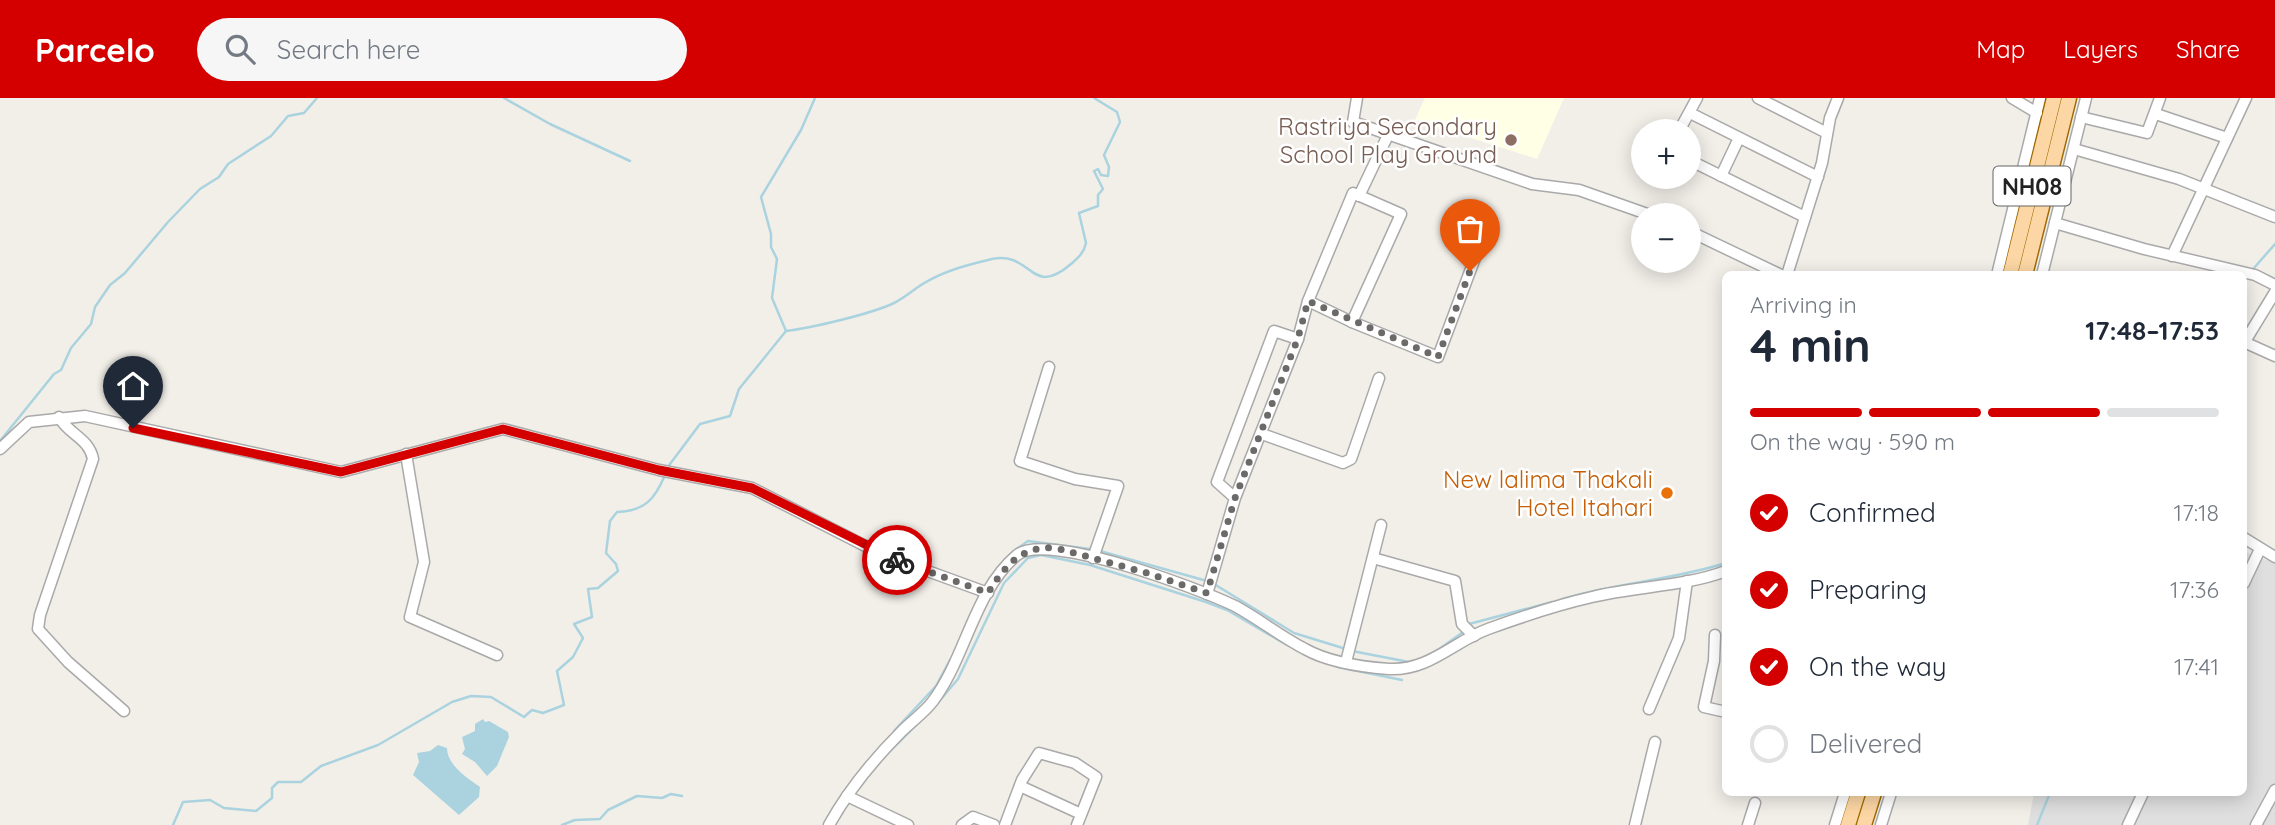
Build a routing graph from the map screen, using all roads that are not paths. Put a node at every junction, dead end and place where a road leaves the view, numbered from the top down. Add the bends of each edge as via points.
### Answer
1 (1357, 98) edge
2 (1697, 98) edge
3 (1758, 98) edge
4 (1838, 98) edge
5 (2012, 98) edge
6 (2040, 98) edge
7 (2054, 98) edge
8 (2069, 98) edge
9 (2086, 98) edge
10 (2160, 98) edge
11 (2246, 98) edge
12 (1690, 113) junction
13 (2037, 113) junction
14 (2156, 114) junction
15 (2081, 117) junction
16 (1686, 119) edge
17 (1827, 132) junction
18 (1389, 133) junction
19 (1739, 138) junction
20 (2227, 138) junction
21 (2074, 149) junction
22 (1701, 166) edge
23 (1721, 176) junction
24 (1818, 177) junction
25 (2202, 188) junction
26 (1359, 196) junction
27 (1631, 208) edge
28 (1805, 217) junction
29 (2275, 217) edge
30 (2055, 223) junction
31 (1701, 238) edge
32 (1478, 250) dead end
33 (2172, 256) junction
34 (1773, 271) edge
35 (1788, 271) edge
36 (1998, 271) edge
37 (2011, 271) edge
38 (2026, 271) edge
39 (2043, 271) edge
40 (2238, 271) edge
41 (2247, 273) edge
42 (2275, 285) edge
43 (2275, 292) edge
44 (1308, 301) junction
45 (1352, 322) junction
46 (1298, 338) junction
47 (2247, 338) edge
48 (2247, 344) edge
49 (2275, 356) edge
50 (1049, 367) dead end
51 (1379, 378) dead end
52 (59, 417) junction
53 (1262, 434) junction
54 (0, 449) edge
55 (406, 454) junction
56 (1235, 498) junction
57 (1381, 525) dead end
58 (2247, 540) edge
59 (2260, 549) junction
60 (2275, 557) edge
61 (1093, 558) junction
62 (1373, 558) junction
63 (1722, 572) edge
64 (2247, 577) edge
65 (1687, 581) junction
66 (988, 593) junction
67 (1207, 593) junction
68 (1715, 635) dead end
69 (1474, 636) junction
70 (497, 655) dead end
71 (1346, 662) junction
72 (1648, 709) dead end
73 (124, 711) dead end
74 (1722, 711) edge
75 (1655, 742) dead end
76 (1020, 786) junction
77 (2275, 790) edge
78 (847, 796) junction
79 (1844, 796) edge
80 (1857, 796) edge
81 (1873, 796) edge
82 (1890, 796) edge
83 (2142, 796) edge
84 (1755, 803) dead end
85 (1079, 820) edge
86 (829, 825) edge
87 (908, 825) edge
88 (962, 825) edge
89 (994, 825) edge
90 (1005, 825) edge
91 (1635, 825) edge
92 (1748, 825) edge
93 (1835, 825) edge
94 (1848, 825) edge
95 (1864, 825) edge
96 (1881, 825) edge
97 (2128, 825) edge
98 (2256, 825) edge

1 - 18 street via 1353,122
2 - 12 street
3 - 17 street
4 - 17 street
5 - 13 street
6 - 13 street
7 - 37 main road, NH08
8 - 38 main road, NH08
9 - 15 street
10 - 14 street
11 - 20 street
12 - 16 street
12 - 19 street
13 - 36 street
14 - 15 street via 2147,132
14 - 20 street
15 - 21 street
17 - 24 street
18 - 26 street
18 - 27 street via 1532,184 1579,190
19 - 23 street
19 - 24 street
20 - 25 street
21 - 25 street
21 - 30 street
22 - 23 street
23 - 28 street
24 - 28 street
25 - 29 street
25 - 33 street
26 - 44 street via 1353,194
26 - 45 street via 1401,214
28 - 35 street
30 - 33 street
30 - 39 street
31 - 34 street
32 - 45 street via 1438,357
33 - 40 street
41 - 42 street
43 - 47 street
44 - 45 street
44 - 46 street
46 - 53 street
46 - 56 street via 1274,331 1217,482
48 - 49 street
50 - 61 street via 1020,461 1075,479 1118,486
51 - 53 street via 1351,459 1343,463
52 - 54 street via 29,422
52 - 55 street via 85,416 341,472
52 - 73 street via 65,428 85,441 93,459 38,629
53 - 56 street
55 - 66 street via 503,429 752,488 881,554
55 - 70 street via 424,562 410,617
56 - 67 street
57 - 62 street
58 - 59 street
59 - 60 street
59 - 64 street
61 - 66 street via 1056,548 1029,550 1018,554
61 - 67 street
62 - 69 street via 1455,582 1462,624
62 - 71 street
63 - 65 street
65 - 69 street via 1593,597
65 - 72 street via 1679,638
66 - 78 street via 932,702 864,769
67 - 71 street via 1306,650
68 - 74 street via 1704,707
69 - 71 street via 1407,670
75 - 91 street
76 - 85 street
76 - 85 street via 1039,753 1075,763 1096,777
76 - 90 street
77 - 98 street
78 - 86 street
78 - 87 street
79 - 93 street
80 - 94 main road
81 - 95 main road
82 - 96 street
83 - 97 street
84 - 92 street
88 - 89 street via 973,817

